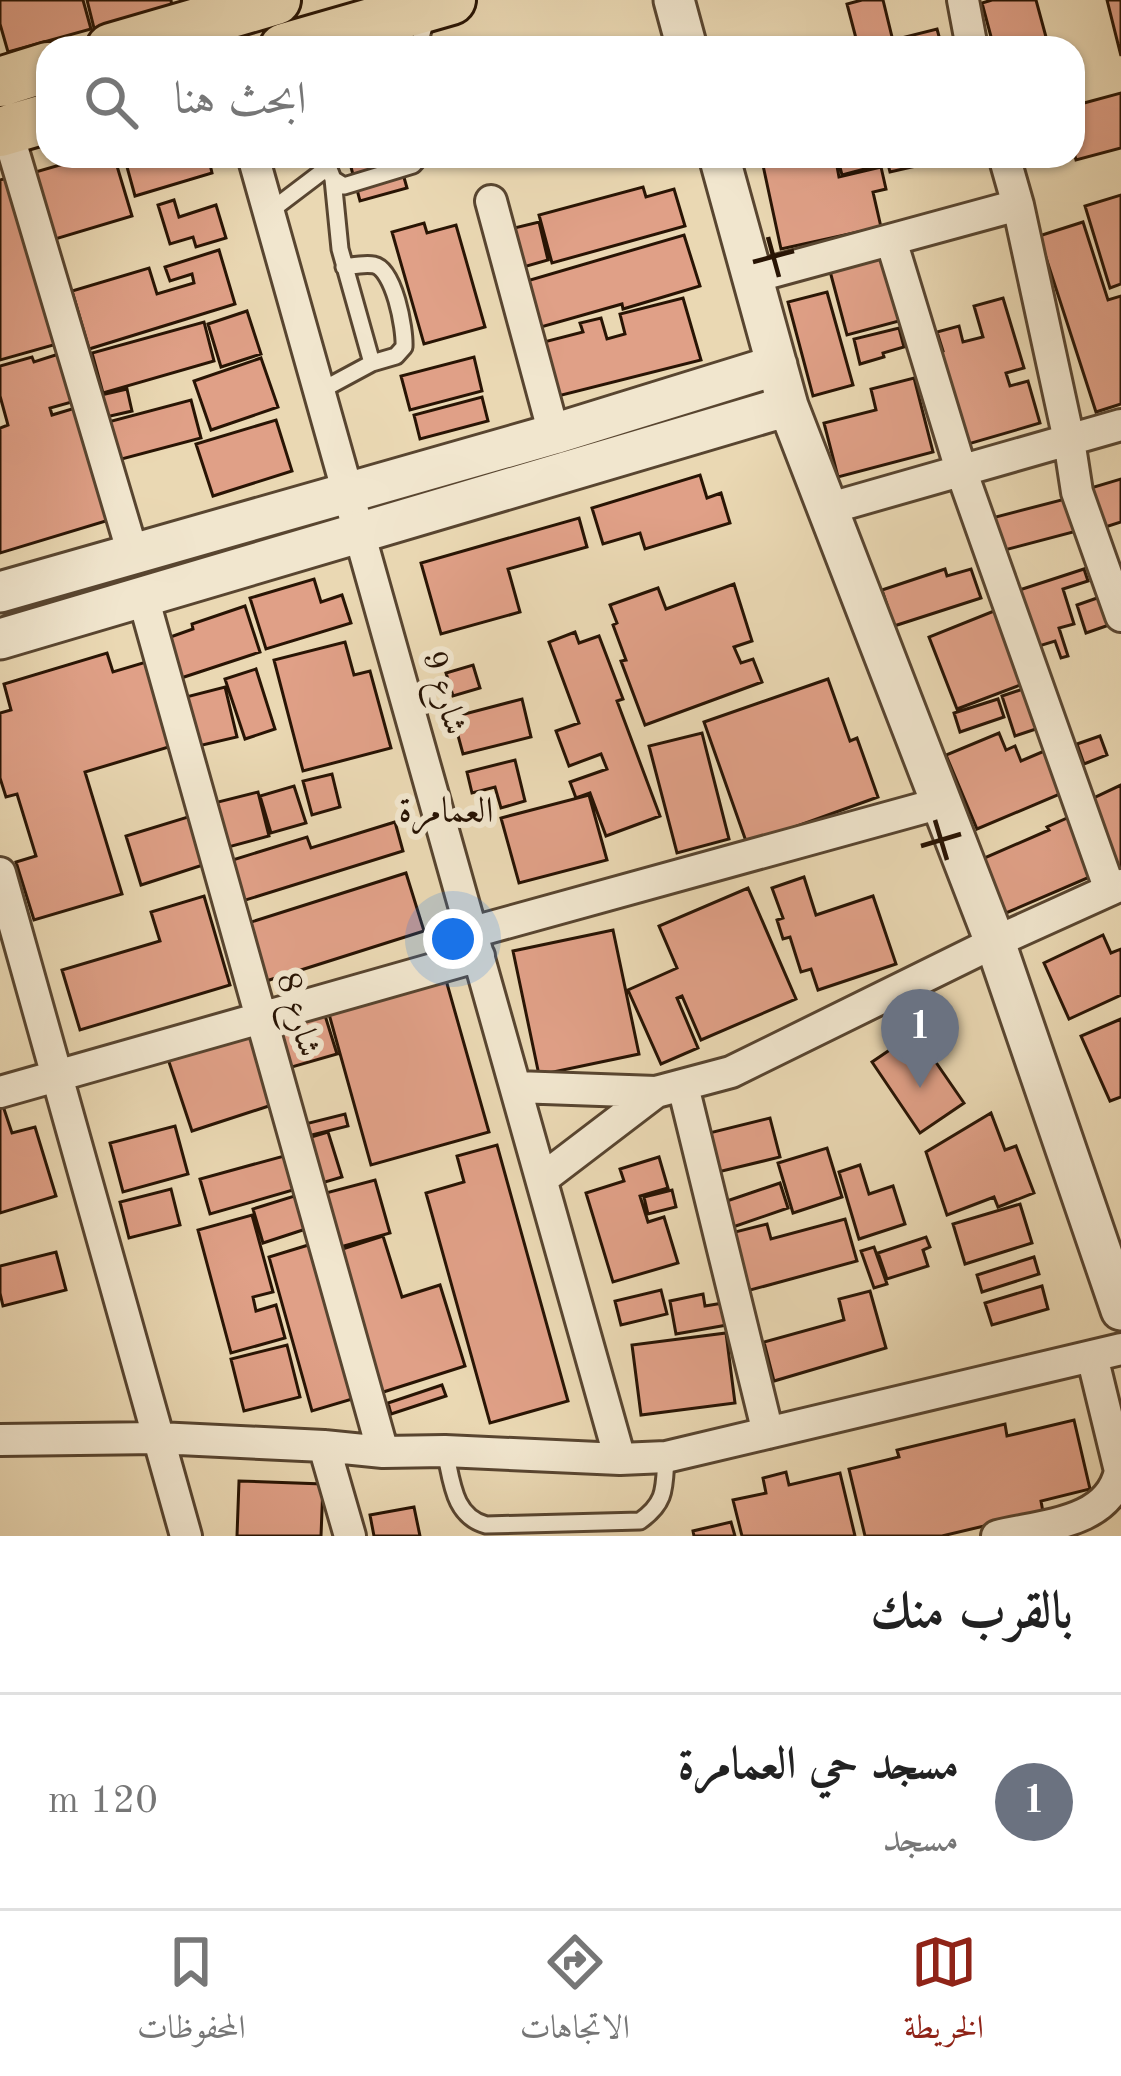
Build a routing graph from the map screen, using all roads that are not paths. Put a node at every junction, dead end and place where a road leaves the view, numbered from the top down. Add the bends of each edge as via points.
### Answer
1 (276, 0) edge
2 (674, 0) edge
3 (963, 0) edge
4 (208, 9) edge
5 (433, 18) edge
6 (141, 36) edge
7 (344, 36) edge
8 (684, 36) edge
9 (970, 36) edge
10 (36, 71) edge
11 (0, 82) edge
12 (18, 127) edge
13 (256, 168) edge
14 (328, 168) edge
15 (403, 168) edge
16 (722, 168) edge
17 (1007, 168) edge
18 (491, 201) dead end
19 (1018, 206) junction
20 (269, 212) junction
21 (891, 240) junction
22 (344, 267) junction
23 (754, 277) junction
24 (372, 363) junction
25 (777, 365) junction
26 (320, 391) junction
27 (788, 406) junction
28 (1121, 425) edge
29 (554, 434) junction
30 (1069, 440) junction
31 (961, 470) junction
32 (349, 492) junction
33 (827, 508) junction
34 (361, 533) junction
35 (133, 554) junction
36 (0, 592) edge
37 (143, 597) junction
38 (1121, 616) edge
39 (0, 639) edge
40 (941, 803) junction
41 (0, 874) edge
42 (1115, 887) edge
43 (995, 942) junction
44 (476, 944) junction
45 (260, 1017) junction
46 (56, 1075) junction
47 (516, 1087) junction
48 (669, 1089) junction
49 (0, 1092) edge
50 (542, 1179) junction
51 (1121, 1310) edge
52 (1106, 1352) edge
53 (768, 1432) junction
54 (158, 1438) junction
55 (0, 1440) edge
56 (324, 1446) junction
57 (445, 1451) junction
58 (383, 1452) junction
59 (666, 1456) junction
60 (620, 1459) junction
61 (185, 1536) edge
62 (350, 1536) edge
63 (997, 1536) edge

1 - 4 main road
2 - 8 street
3 - 9 street
4 - 6 main road
5 - 7 main road
10 - 11 main road
12 - 35 street
13 - 20 street, شارع 9
14 - 15 lane via 344,186
14 - 20 lane
14 - 22 lane
16 - 23 street
17 - 19 street
18 - 29 street
19 - 21 street
19 - 30 street
20 - 26 street, شارع 9
21 - 23 street
21 - 31 street
22 - 24 lane
22 - 24 lane via 374,265 391,282 404,346
23 - 25 street
24 - 26 lane
25 - 27 street
25 - 29 street
26 - 32 street, شارع 9
27 - 33 street
27 - 34 street
28 - 30 street
29 - 32 street
30 - 31 street
30 - 38 street via 1077,493
31 - 33 street
31 - 42 street
32 - 34 street, شارع 9
32 - 35 street
33 - 40 street
34 - 37 street
34 - 44 street, شارع 9
35 - 36 street
37 - 39 street
37 - 45 street, شارع 8
40 - 43 street
40 - 44 street
41 - 46 street
42 - 43 street
43 - 48 street via 755,1062
43 - 51 street
44 - 45 street
44 - 47 street, شارع 9
45 - 46 street
45 - 58 street, شارع 8
46 - 49 street
46 - 54 street
47 - 48 street
47 - 50 street, شارع 9
48 - 50 street
48 - 53 street
50 - 60 street, شارع 9
52 - 53 street
52 - 63 street via 1116,1488 1088,1514
53 - 59 street
54 - 55 street
54 - 56 street
54 - 61 street
56 - 58 street
56 - 62 street
57 - 58 street
57 - 59 lane via 462,1511 486,1526 640,1521 663,1496
57 - 60 street
59 - 60 street

